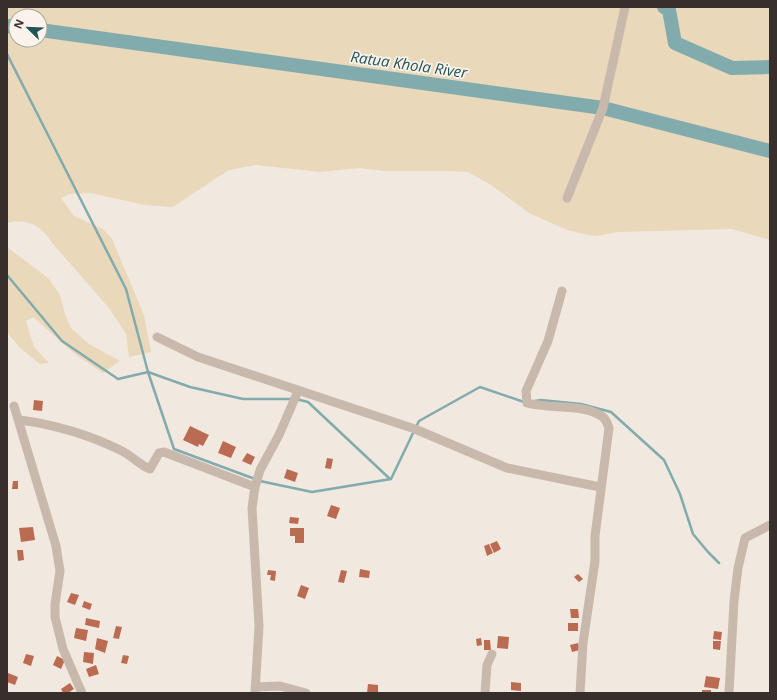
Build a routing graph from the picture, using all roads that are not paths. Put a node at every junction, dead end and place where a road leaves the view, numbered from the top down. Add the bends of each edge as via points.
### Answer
1 (625, 7) edge
2 (567, 198) dead end
3 (562, 291) dead end
4 (157, 337) dead end
5 (298, 391) junction
6 (14, 406) dead end
7 (20, 420) junction
8 (255, 487) junction
9 (600, 487) junction
10 (770, 525) edge
11 (492, 654) dead end
12 (255, 690) edge
13 (82, 693) edge
14 (306, 693) edge
15 (485, 693) edge
16 (580, 693) edge
17 (729, 693) edge

1 - 2 street via 603,108
3 - 9 street via 548,341 526,391 527,403 580,409 599,414 606,420 609,440
4 - 5 street via 198,357
5 - 8 street via 260,470
5 - 9 street via 415,429 507,468
6 - 7 street
7 - 8 street via 52,424 102,440 150,469 159,453 164,452
7 - 13 street via 56,546 60,571 55,617 63,649
8 - 12 street via 252,508 258,626
9 - 16 street via 594,536 595,561 583,643
10 - 17 street via 745,538 734,601
11 - 15 street via 487,665
12 - 14 street via 280,686

